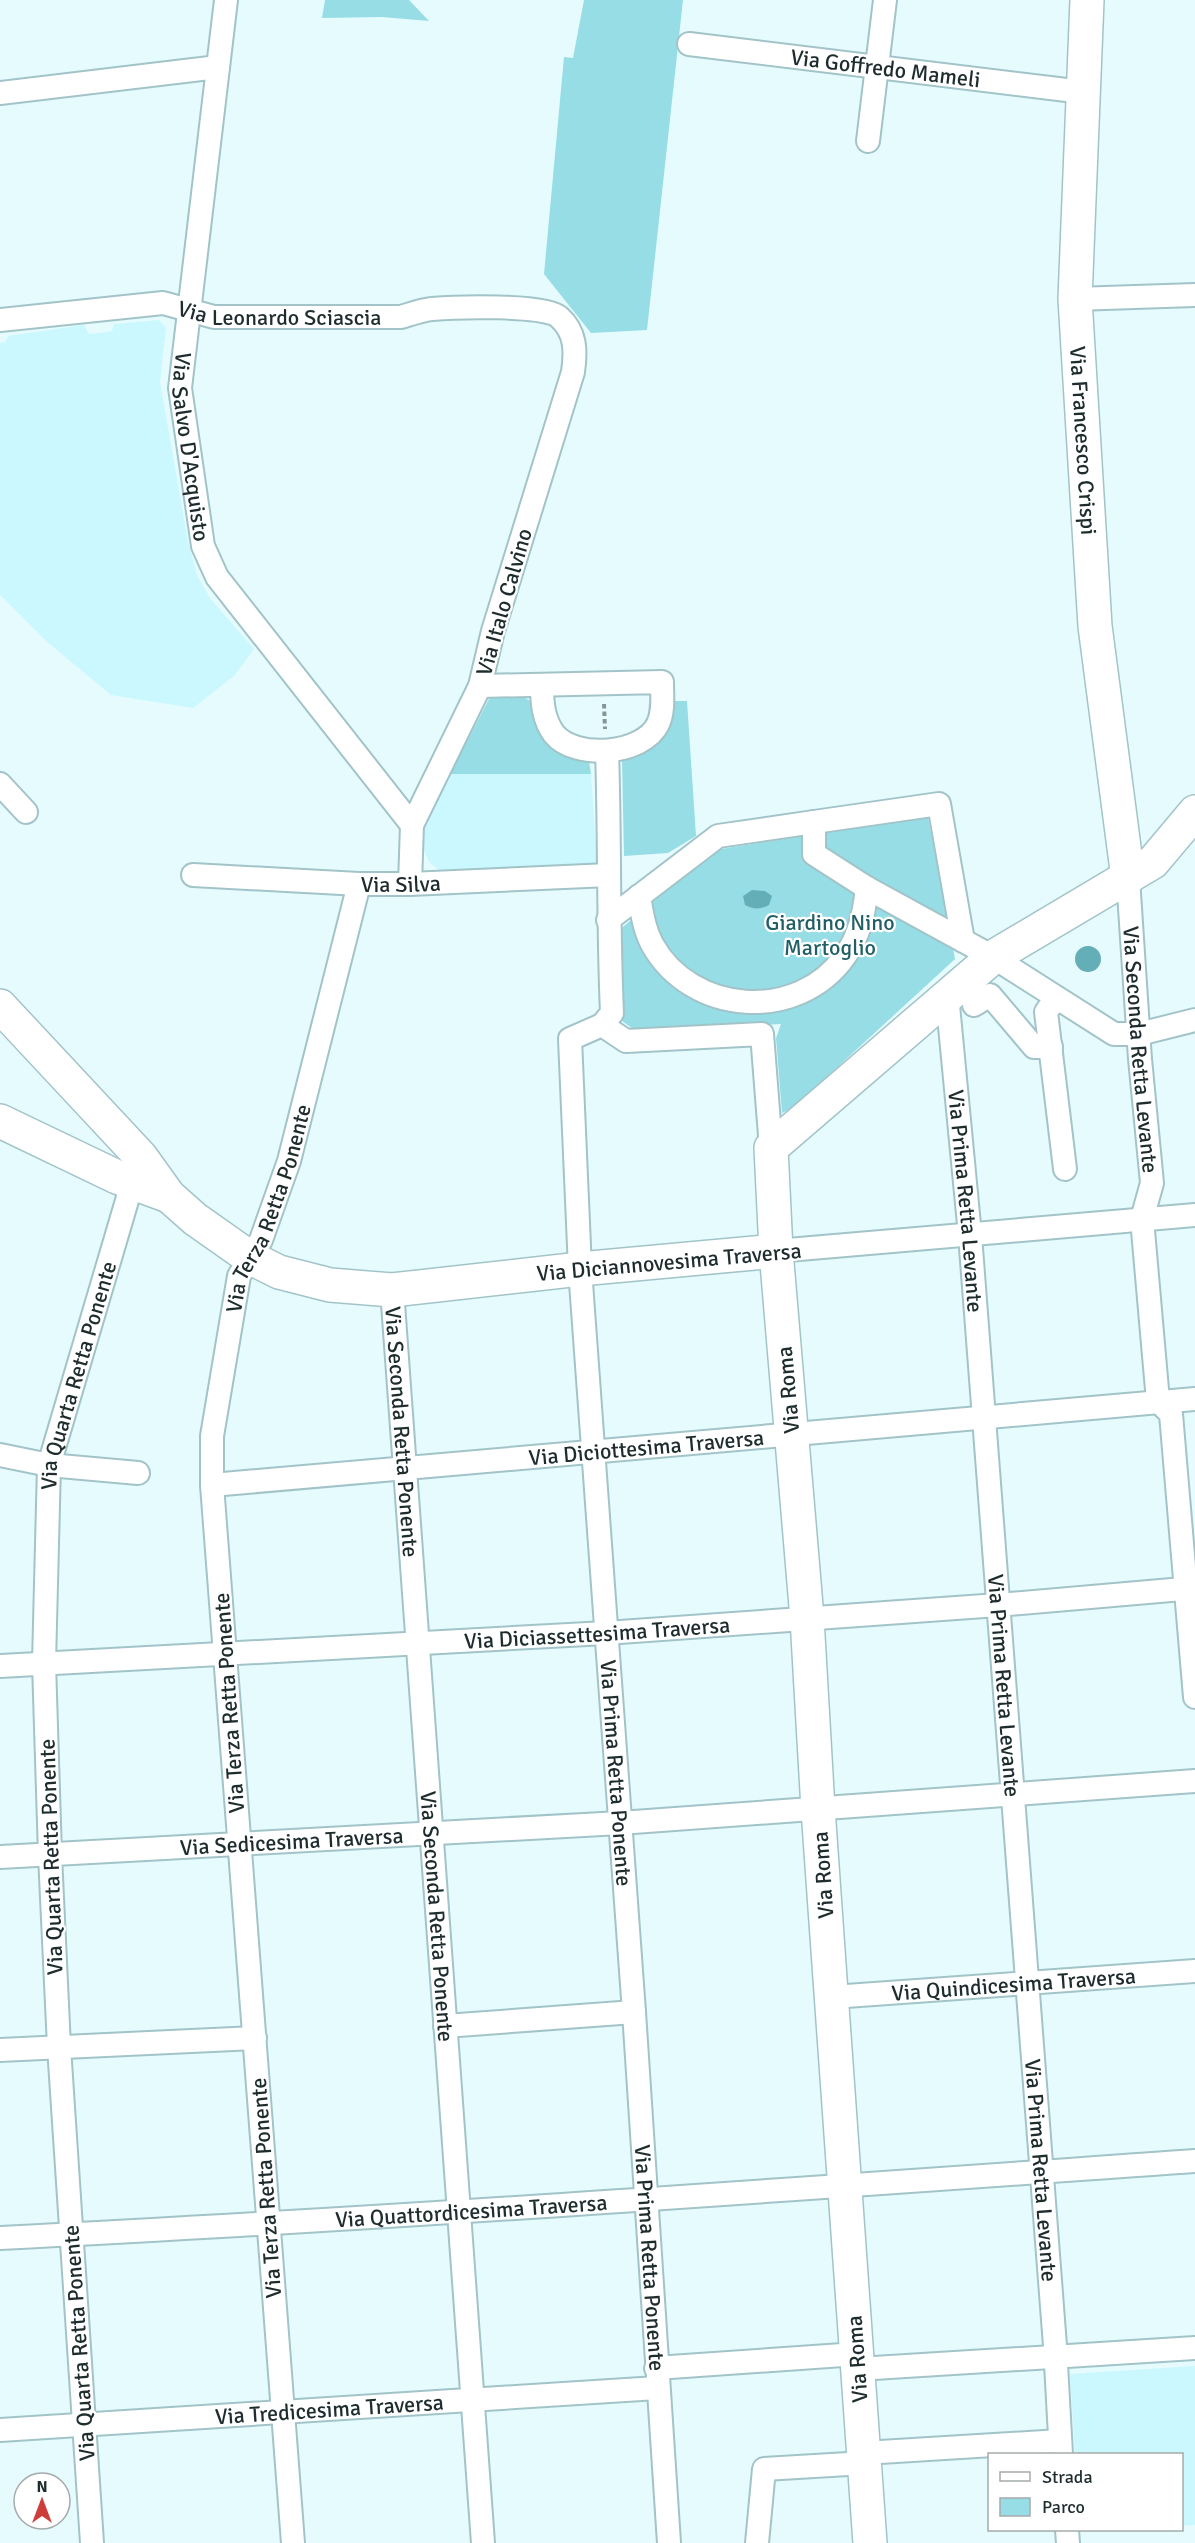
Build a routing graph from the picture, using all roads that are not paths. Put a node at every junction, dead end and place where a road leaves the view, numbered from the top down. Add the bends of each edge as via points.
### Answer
1 (226, 0) edge
2 (885, 0) edge
3 (1087, 0) edge
4 (689, 44) dead end
5 (218, 67) junction
6 (877, 67) junction
7 (1083, 92) junction
8 (0, 93) edge
9 (868, 141) dead end
10 (1195, 295) edge
11 (1075, 299) junction
12 (188, 309) junction
13 (558, 315) joint
14 (0, 320) edge
15 (542, 685) junction
16 (480, 686) junction
17 (607, 751) junction
18 (0, 784) edge
19 (26, 812) dead end
20 (1195, 812) edge
21 (814, 822) junction
22 (412, 825) junction
23 (193, 875) dead end
24 (609, 875) junction
25 (1128, 878) junction
26 (358, 884) junction
27 (410, 884) junction
28 (867, 888) junction
29 (639, 896) junction
30 (608, 920) junction
31 (963, 941) junction
32 (993, 957) junction
33 (1056, 998) junction
34 (759, 1003) junction
35 (0, 1006) edge
36 (957, 1008) junction
37 (1195, 1020) edge
38 (602, 1025) junction
39 (762, 1034) junction
40 (1139, 1034) junction
41 (1051, 1047) junction
42 (0, 1121) edge
43 (771, 1148) junction
44 (1065, 1169) dead end
45 (136, 1170) junction
46 (1195, 1215) edge
47 (1142, 1220) junction
48 (970, 1235) junction
49 (776, 1251) junction
50 (249, 1257) junction
51 (580, 1269) junction
52 (392, 1290) junction
53 (1177, 1403) edge
54 (984, 1417) junction
55 (792, 1434) junction
56 (593, 1451) junction
57 (0, 1455) edge
58 (49, 1465) junction
59 (404, 1468) junction
60 (138, 1473) dead end
61 (212, 1485) junction
62 (1191, 1588) edge
63 (998, 1605) junction
64 (807, 1618) junction
65 (606, 1633) junction
66 (416, 1643) junction
67 (226, 1654) junction
68 (44, 1663) junction
69 (0, 1666) edge
70 (1195, 1697) edge
71 (1195, 1781) edge
72 (1014, 1795) junction
73 (818, 1809) junction
74 (620, 1823) junction
75 (431, 1835) junction
76 (239, 1845) junction
77 (51, 1855) junction
78 (0, 1857) edge
79 (1195, 1971) edge
80 (1026, 1983) junction
81 (832, 1997) junction
82 (634, 2012) junction
83 (445, 2026) junction
84 (255, 2038) junction
85 (59, 2047) junction
86 (0, 2049) edge
87 (1195, 2161) edge
88 (1041, 2172) junction
89 (845, 2186) junction
90 (647, 2201) junction
91 (459, 2211) junction
92 (269, 2225) junction
93 (72, 2235) junction
94 (0, 2238) edge
95 (1195, 2348) edge
96 (1059, 2352) junction
97 (857, 2361) junction
98 (657, 2378) junction
99 (472, 2401) junction
100 (283, 2412) junction
101 (85, 2426) junction
102 (0, 2430) edge
103 (1060, 2449) edge
104 (864, 2458) junction
105 (92, 2543) edge
106 (293, 2543) edge
107 (483, 2543) edge
108 (669, 2543) edge
109 (757, 2543) edge
110 (870, 2543) edge

1 - 5 street, Via Salvo D'Acquisto
2 - 6 street
3 - 7 street, Via Francesco Crispi
4 - 6 street, Via Goffredo Mameli
5 - 8 street
5 - 12 street, Via Salvo D'Acquisto
6 - 7 street, Via Goffredo Mameli
6 - 9 street
7 - 11 street, Via Francesco Crispi
10 - 11 street
11 - 25 street, Via Francesco Crispi via 1095,626
12 - 13 street, Via Leonardo Sciascia via 214,317 401,317 430,309 537,308
12 - 14 street, Via Leonardo Sciascia via 163,303
12 - 22 street, Via Salvo D'Acquisto via 180,388 203,546 217,577
13 - 16 street, Via Italo Calvino via 572,333 576,350 573,372 493,631
15 - 16 street
15 - 17 street via 544,712 555,735 567,744
15 - 17 street via 662,682 658,725 648,737 629,747
16 - 22 street, Via Italo Calvino
17 - 24 street
18 - 19 street
20 - 25 street via 1154,862
21 - 28 street via 814,854
21 - 29 street via 718,836
21 - 31 street via 939,804
22 - 27 street, Via Italo Calvino
23 - 26 street, Via Silva
24 - 27 street, Via Silva
24 - 30 street
25 - 32 street
25 - 40 street, Via Seconda Retta Levante
26 - 27 street, Via Silva
26 - 50 street, Via Terza Retta Ponente via 289,1161 261,1240
28 - 31 street
28 - 34 street via 857,936 827,976 807,990
29 - 30 street
29 - 34 street via 652,945 687,983 734,1002
30 - 38 street via 612,1014
31 - 32 street
32 - 33 street
32 - 36 street
33 - 40 street via 1114,1034
33 - 41 street via 1046,1012
34 - 39 street
35 - 45 street, Via Diciannovesima Traversa
36 - 41 street via 990,995 1034,1047
36 - 43 street
36 - 48 street, Via Prima Retta Levante
37 - 40 street
38 - 39 street via 626,1041
38 - 51 street, Via Prima Retta Ponente via 570,1039
39 - 43 street
40 - 47 street, Via Seconda Retta Levante via 1152,1183
41 - 44 street
42 - 45 street
43 - 49 street, Via Roma
45 - 50 street, Via Diciannovesima Traversa via 195,1220
45 - 58 street, Via Quarta Retta Ponente
46 - 47 street, Via Diciannovesima Traversa
47 - 48 street, Via Diciannovesima Traversa
47 - 53 street
48 - 49 street, Via Diciannovesima Traversa
48 - 54 street, Via Prima Retta Levante
49 - 51 street, Via Diciannovesima Traversa
49 - 55 street, Via Roma
50 - 52 street, Via Diciannovesima Traversa via 279,1272 330,1285
50 - 61 street, Via Terza Retta Ponente via 239,1276 220,1382 212,1436
51 - 52 street, Via Diciannovesima Traversa
51 - 56 street, Via Prima Retta Ponente
52 - 59 street, Via Seconda Retta Ponente
53 - 54 street, Via Diciottesima Traversa via 1119,1404
53 - 62 street
54 - 55 street, Via Diciottesima Traversa
54 - 63 street, Via Prima Retta Levante
55 - 56 street, Via Diciottesima Traversa
55 - 64 street, Via Roma
56 - 59 street, Via Diciottesima Traversa
56 - 65 street, Via Prima Retta Ponente
57 - 58 street
58 - 60 street
58 - 68 street, Via Quarta Retta Ponente
59 - 61 street, Via Diciottesima Traversa
59 - 66 street, Via Seconda Retta Ponente
61 - 67 street, Via Terza Retta Ponente
62 - 63 street, Via Diciassettesima Traversa
62 - 70 street
63 - 64 street, Via Diciassettesima Traversa
63 - 72 street, Via Prima Retta Levante
64 - 65 street, Via Diciassettesima Traversa
64 - 73 street, Via Roma
65 - 66 street, Via Diciassettesima Traversa
65 - 74 street, Via Prima Retta Ponente
66 - 67 street, Via Diciassettesima Traversa
66 - 75 street, Via Seconda Retta Ponente
67 - 68 street, Via Diciassettesima Traversa
67 - 76 street, Via Terza Retta Ponente
68 - 69 street, Via Diciassettesima Traversa
68 - 77 street, Via Quarta Retta Ponente
71 - 72 street, Via Sedicesima Traversa
72 - 73 street, Via Sedicesima Traversa
72 - 80 street, Via Prima Retta Levante
73 - 74 street, Via Sedicesima Traversa
73 - 81 street, Via Roma
74 - 75 street, Via Sedicesima Traversa
74 - 82 street, Via Prima Retta Ponente
75 - 76 street, Via Sedicesima Traversa
75 - 83 street, Via Seconda Retta Ponente
76 - 77 street, Via Sedicesima Traversa
76 - 84 street, Via Terza Retta Ponente
77 - 78 street, Via Sedicesima Traversa
77 - 85 street, Via Quarta Retta Ponente
79 - 80 street, Via Quindicesima Traversa
80 - 81 street, Via Quindicesima Traversa
80 - 88 street, Via Prima Retta Levante
81 - 89 street, Via Roma
82 - 83 street
82 - 90 street, Via Prima Retta Ponente
83 - 91 street, Via Seconda Retta Ponente
84 - 85 street
84 - 92 street, Via Terza Retta Ponente
85 - 86 street
85 - 93 street, Via Quarta Retta Ponente
87 - 88 street, Via Quattordicesima Traversa
88 - 89 street, Via Quattordicesima Traversa
88 - 96 street, Via Prima Retta Levante
89 - 90 street, Via Quattordicesima Traversa
89 - 97 street, Via Roma
90 - 91 street, Via Quattordicesima Traversa
90 - 98 street, Via Prima Retta Ponente
91 - 92 street, Via Quattordicesima Traversa
91 - 99 street, Via Seconda Retta Ponente
92 - 93 street, Via Quattordicesima Traversa
92 - 100 street, Via Terza Retta Ponente
93 - 94 street, Via Quattordicesima Traversa
93 - 101 street, Via Quarta Retta Ponente
95 - 96 street
96 - 97 street, Via Tredicesima Traversa
96 - 103 street, Via Prima Retta Levante
97 - 98 street, Via Tredicesima Traversa
97 - 104 street, Via Roma
98 - 99 street, Via Tredicesima Traversa
98 - 108 street, Via Prima Retta Ponente
99 - 100 street, Via Tredicesima Traversa
99 - 107 street, Via Seconda Retta Ponente
100 - 101 street, Via Tredicesima Traversa
100 - 106 street, Via Terza Retta Ponente
101 - 102 street, Via Tredicesima Traversa
101 - 105 street, Via Quarta Retta Ponente
103 - 104 street
104 - 109 street via 764,2469
104 - 110 street, Via Roma

